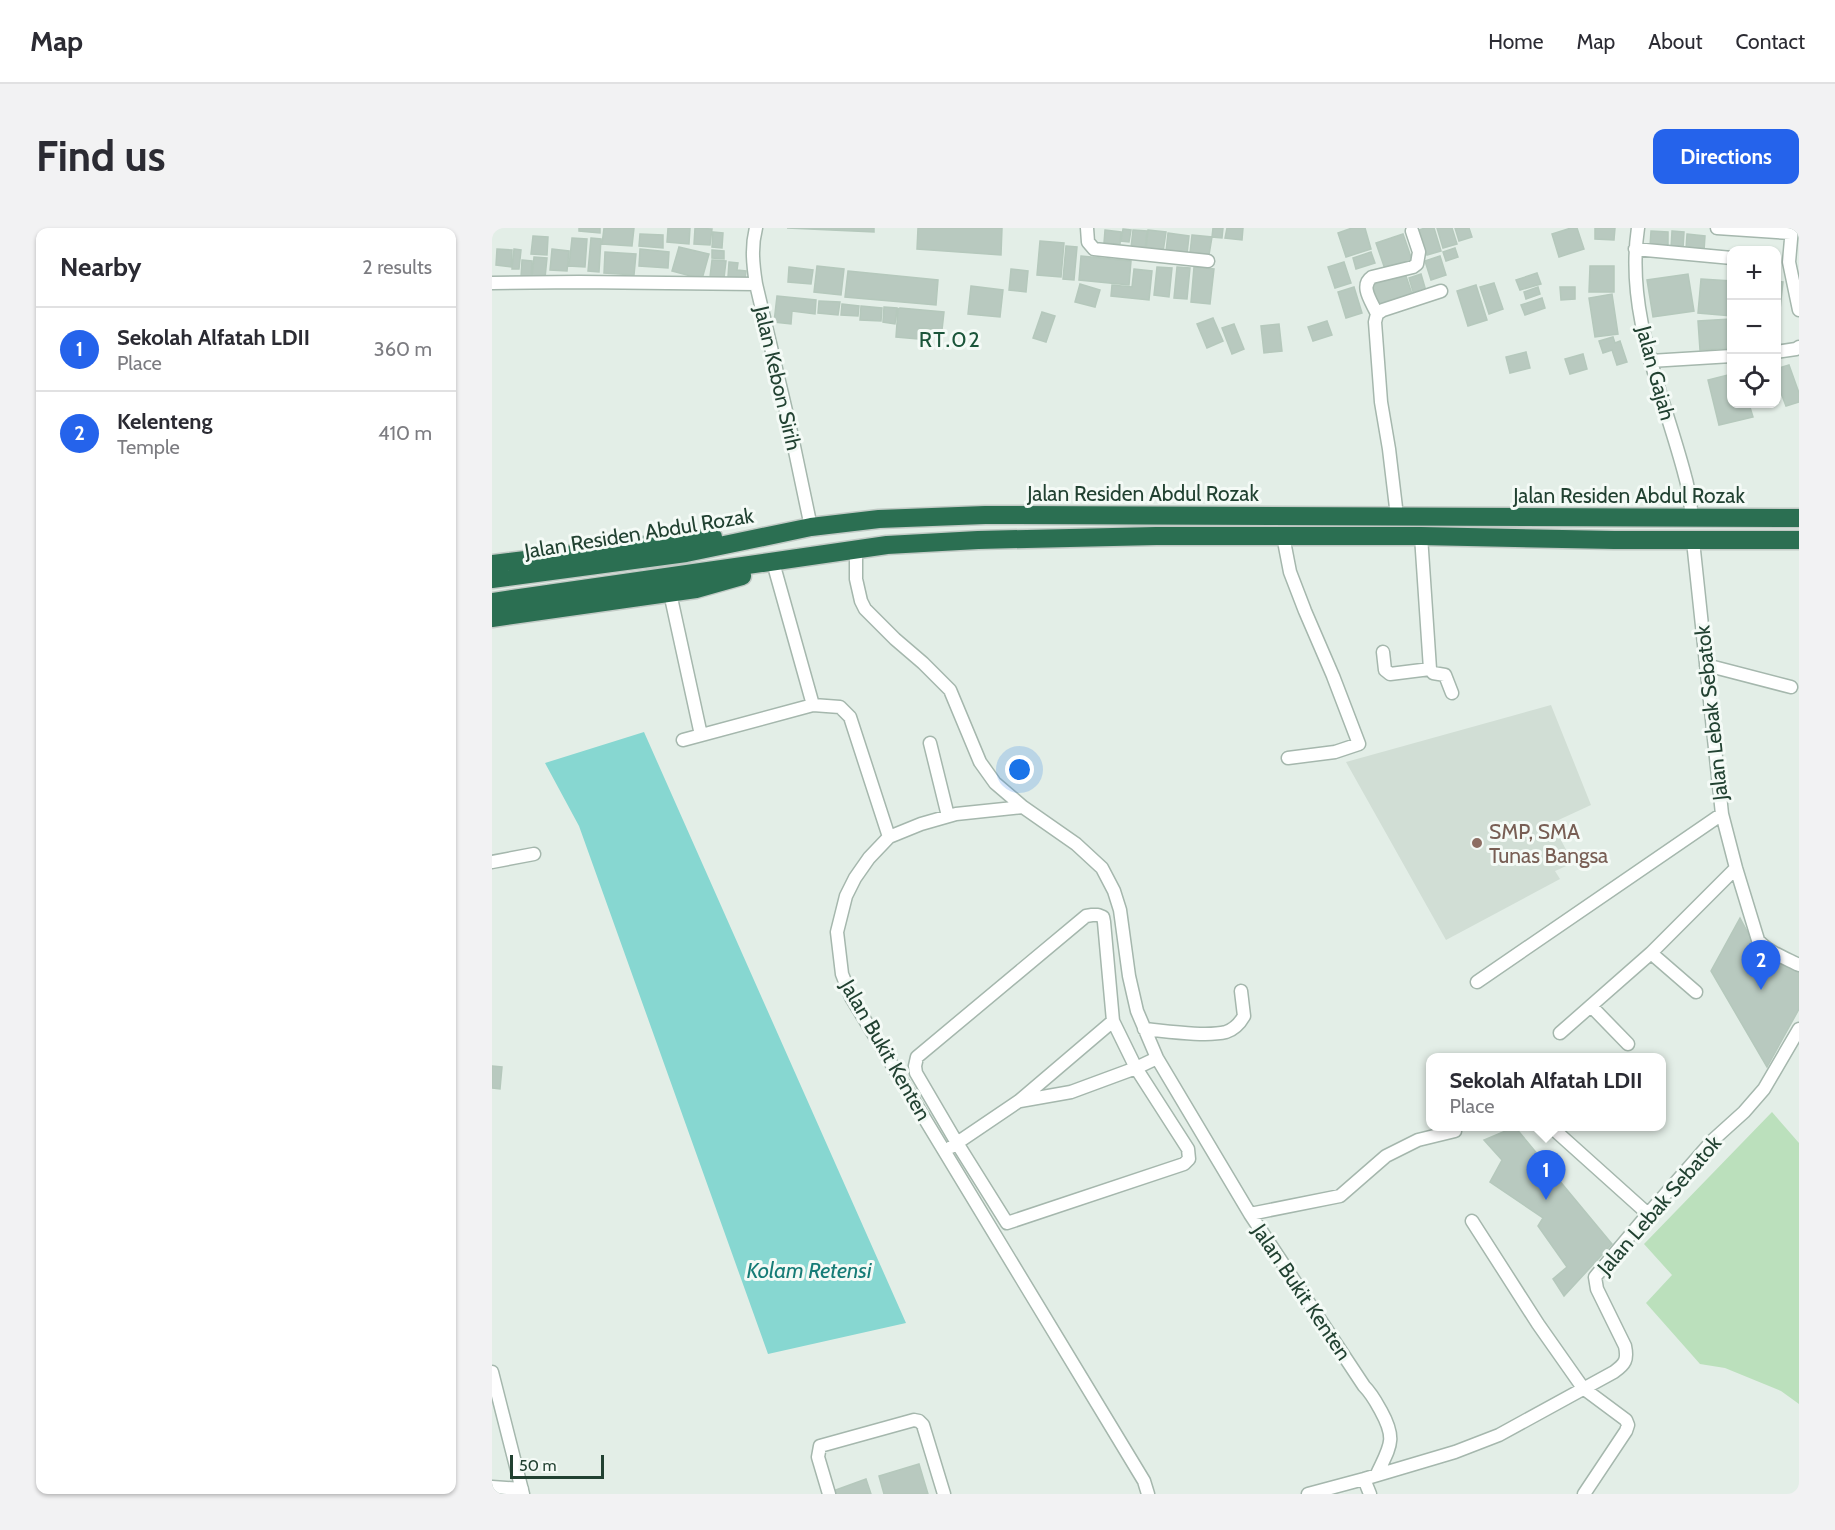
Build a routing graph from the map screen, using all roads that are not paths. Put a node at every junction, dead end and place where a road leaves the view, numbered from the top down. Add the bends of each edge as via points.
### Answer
1 (756, 228) edge
2 (1087, 228) edge
3 (1638, 228) edge
4 (1718, 228) edge
5 (1412, 231) dead end
6 (1791, 231) edge
7 (1635, 249) junction
8 (1727, 258) edge
9 (1208, 261) dead end
10 (1783, 262) edge
11 (492, 283) edge
12 (756, 284) junction
13 (1441, 291) dead end
14 (1799, 310) edge
15 (1377, 314) junction
16 (1799, 346) edge
17 (1781, 351) edge
18 (1727, 356) edge
19 (1650, 361) junction
20 (1397, 516) junction
21 (1692, 517) junction
22 (1799, 518) edge
23 (802, 528) junction
24 (1283, 536) junction
25 (1421, 536) junction
26 (1799, 540) edge
27 (1693, 541) junction
28 (856, 550) junction
29 (805, 557) junction
30 (492, 564) edge
31 (774, 566) junction
32 (492, 579) edge
33 (670, 593) junction
34 (492, 602) edge
35 (492, 618) edge
36 (1383, 652) dead end
37 (1706, 665) junction
38 (1430, 669) junction
39 (1791, 687) dead end
40 (1452, 693) dead end
41 (813, 705) junction
42 (701, 735) junction
43 (683, 740) dead end
44 (930, 743) dead end
45 (1288, 758) dead end
46 (1023, 807) junction
47 (1722, 814) junction
48 (948, 816) junction
49 (889, 837) junction
50 (534, 854) dead end
51 (492, 862) edge
52 (1736, 868) junction
53 (1652, 953) junction
54 (1799, 965) edge
55 (1477, 982) dead end
56 (1241, 991) dead end
57 (1696, 993) dead end
58 (1592, 1007) junction
59 (1113, 1021) junction
60 (1144, 1029) junction
61 (1799, 1029) edge
62 (1560, 1034) dead end
63 (1628, 1044) dead end
64 (1157, 1058) junction
65 (1136, 1068) junction
66 (1019, 1101) junction
67 (1455, 1131) dead end
68 (1556, 1131) edge
69 (957, 1143) junction
70 (944, 1150) junction
71 (1250, 1214) junction
72 (1648, 1214) junction
73 (1472, 1221) dead end
74 (492, 1372) edge
75 (1583, 1388) junction
76 (1377, 1474) junction
77 (1364, 1479) junction
78 (492, 1487) edge
79 (523, 1492) edge
80 (829, 1494) edge
81 (945, 1494) edge
82 (1148, 1494) edge
83 (1308, 1494) edge
84 (1370, 1494) edge
85 (1584, 1494) edge

1 - 12 street, Jalan Kebon Sirih
2 - 9 street via 1088,242 1094,249
3 - 7 street, Jalan Gajah
4 - 6 street
5 - 15 street via 1419,252 1417,264 1372,277 1365,284
6 - 10 street
7 - 8 street
7 - 19 street, Jalan Gajah via 1637,291
10 - 14 street
11 - 12 street
12 - 23 street, Jalan Kebon Sirih via 791,432
13 - 15 street
15 - 20 street via 1381,402
16 - 17 street
18 - 19 street
19 - 21 street, Jalan Gajah via 1686,478
20 - 21 highway, Jalan Residen Abdul Rozak
20 - 23 highway, Jalan Residen Abdul Rozak via 985,515 879,519
21 - 22 highway, Jalan Residen Abdul Rozak
23 - 30 highway
23 - 32 highway, Jalan Residen Abdul Rozak via 686,553
24 - 25 highway, Jalan Residen Abdul Rozak
24 - 28 highway, Jalan Residen Abdul Rozak via 978,540
24 - 45 street via 1290,572 1359,744 1335,752
25 - 27 highway, Jalan Residen Abdul Rozak
25 - 38 street
26 - 27 highway, Jalan Residen Abdul Rozak
27 - 37 street, Jalan Lebak Sebatok
28 - 29 highway, Jalan Residen Abdul Rozak
28 - 46 street via 856,579 865,609 950,690 980,762
29 - 31 highway
29 - 34 highway, Jalan Residen Abdul Rozak
31 - 33 highway
31 - 41 street
33 - 35 highway
33 - 42 street
36 - 38 street via 1385,669 1390,674
37 - 39 street
37 - 47 street, Jalan Lebak Sebatok
38 - 40 street via 1445,675
41 - 42 street
41 - 49 street via 840,707 850,717
42 - 43 street
44 - 48 street
46 - 48 street, Jalan Bukit Kenten
46 - 60 street, Jalan Bukit Kenten via 1076,844 1102,868 1120,910 1129,976
47 - 52 street, Jalan Lebak Sebatok
47 - 55 street
48 - 49 street, Jalan Bukit Kenten
49 - 70 street, Jalan Bukit Kenten via 869,858 846,896 837,932 842,974 851,997
50 - 51 street
52 - 53 street
52 - 54 street, Jalan Lebak Sebatok via 1758,940
53 - 57 street
53 - 58 street
56 - 60 street via 1244,1016 1227,1032
58 - 62 street
58 - 63 street
59 - 65 street
59 - 66 street
59 - 69 street via 1103,917 1086,916 917,1057 916,1073
60 - 64 street, Jalan Bukit Kenten
61 - 72 street, Jalan Lebak Sebatok via 1764,1089
64 - 65 street
64 - 71 street, Jalan Bukit Kenten
65 - 66 street via 1071,1092
65 - 69 street via 1188,1149 1189,1160 1184,1164 1007,1223
66 - 69 street
67 - 71 street via 1418,1140 1386,1156 1340,1196
68 - 72 street
69 - 70 street
70 - 82 street, Jalan Bukit Kenten
71 - 76 street, Jalan Bukit Kenten via 1372,1394 1389,1427 1390,1443
72 - 75 street, Jalan Lebak Sebatok via 1595,1277 1625,1346 1626,1360 1614,1372
73 - 75 street
74 - 79 street
75 - 76 street, Jalan Lebak Sebatok via 1499,1435
75 - 85 street via 1623,1416 1628,1425
76 - 77 street, Jalan Lebak Sebatok
77 - 83 street, Jalan Lebak Sebatok
77 - 84 street
78 - 79 street
80 - 81 street via 818,1457 820,1446 914,1420 923,1425

